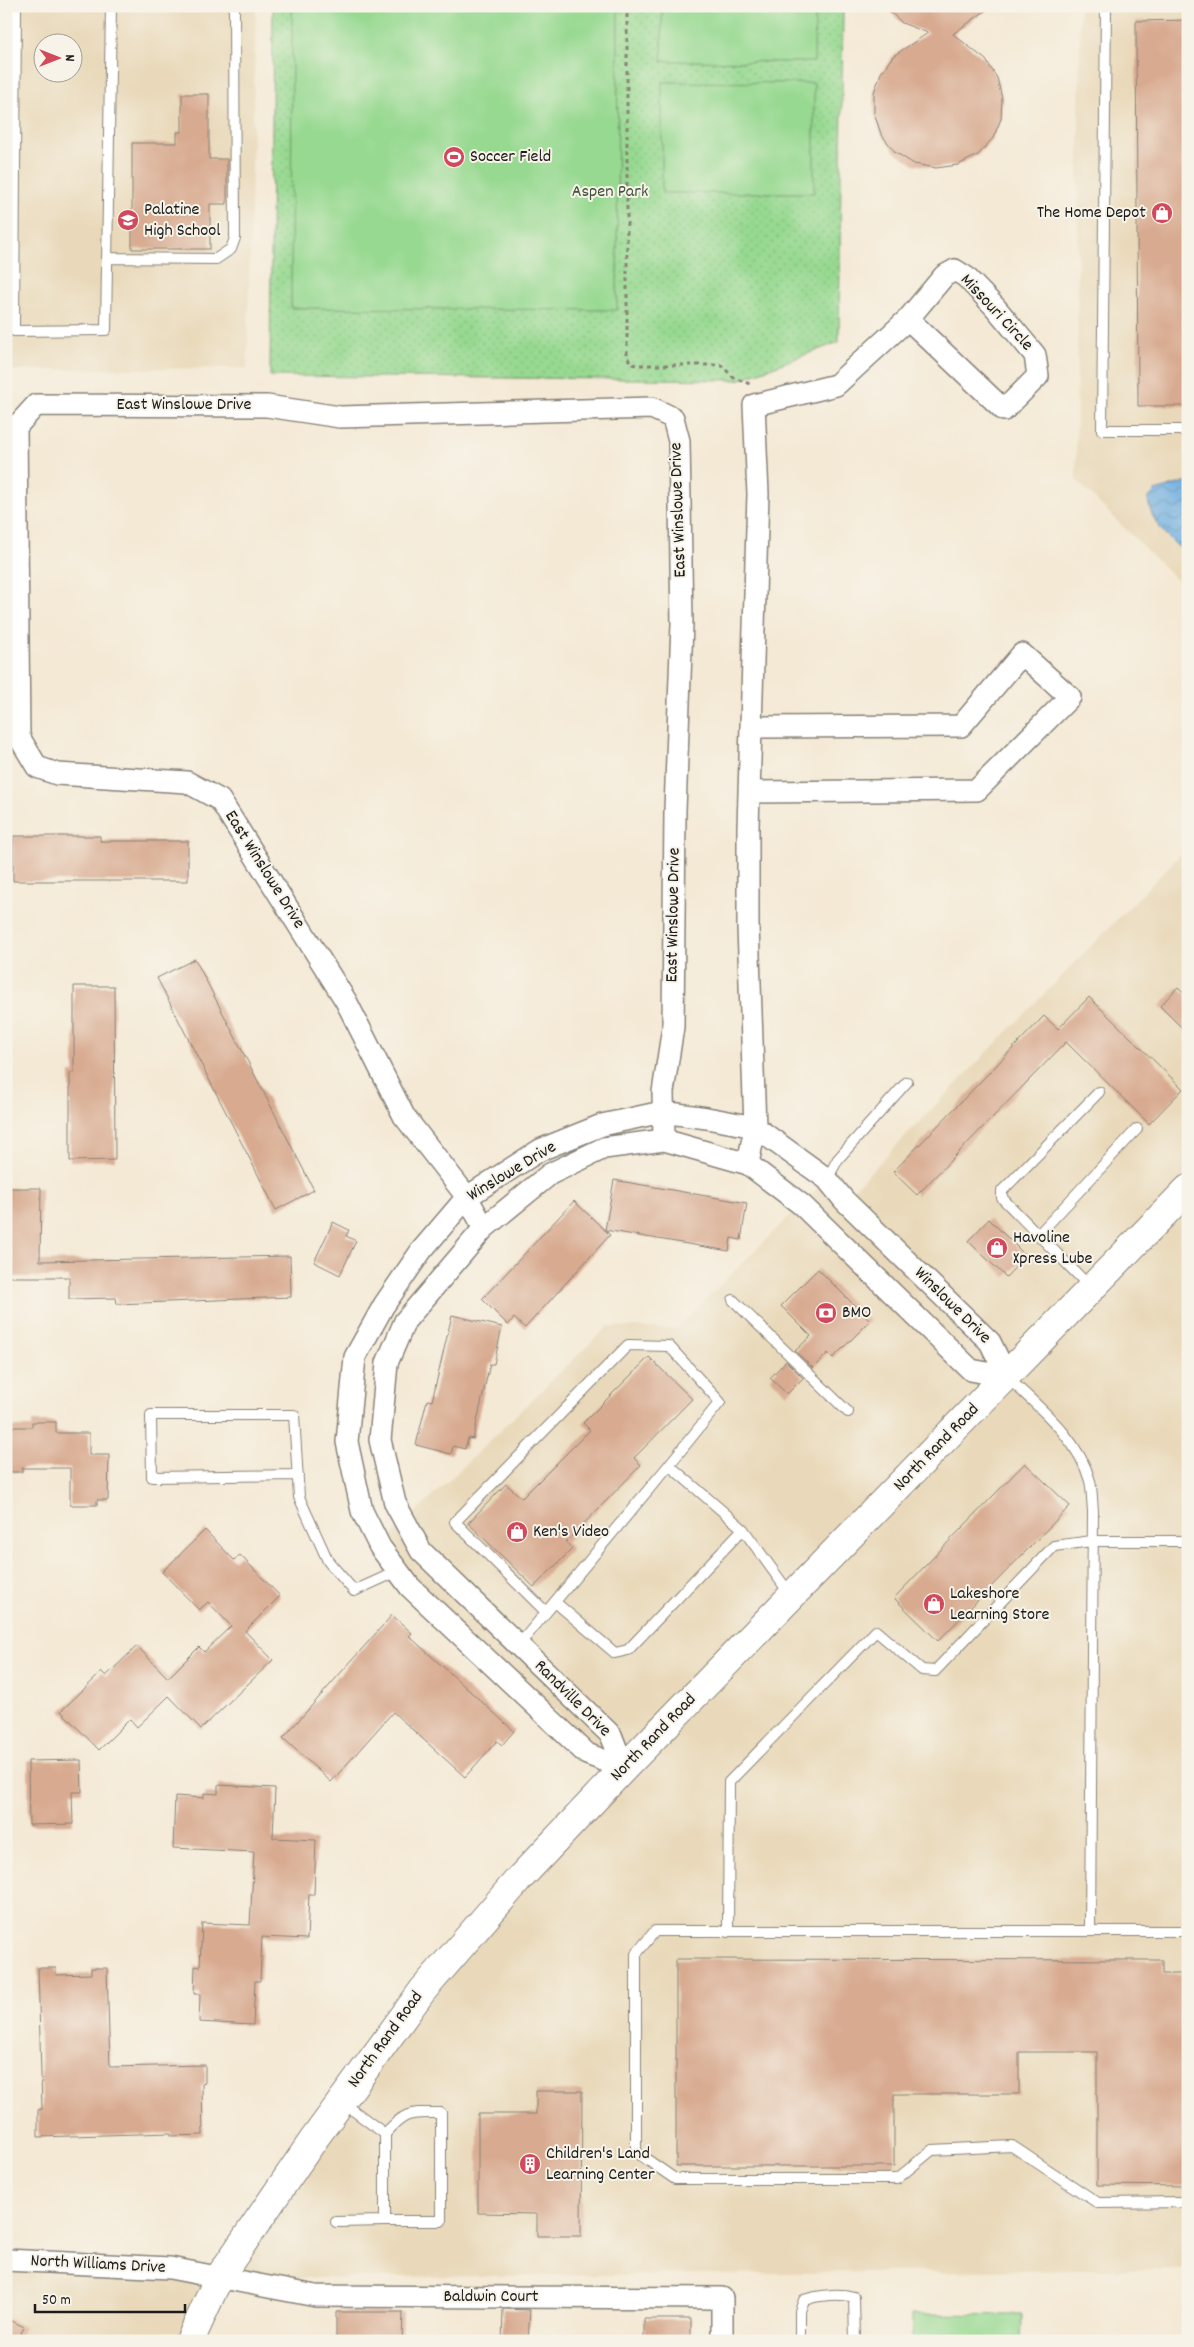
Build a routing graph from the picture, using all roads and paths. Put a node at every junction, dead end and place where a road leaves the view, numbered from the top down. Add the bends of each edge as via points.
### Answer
1 (16, 6) edge
2 (111, 6) edge
3 (234, 6) edge
4 (627, 6) edge
5 (1106, 6) edge
6 (11, 60) edge
7 (107, 258) junction
8 (908, 318) junction
9 (758, 404) junction
10 (1188, 430) edge
11 (751, 727) junction
12 (749, 792) junction
13 (907, 1082) dead end
14 (1099, 1092) dead end
15 (662, 1112) junction
16 (755, 1128) junction
17 (1137, 1129) dead end
18 (664, 1140) junction
19 (748, 1164) junction
20 (827, 1179) junction
21 (467, 1197) junction
22 (1184, 1200) edge
23 (484, 1228) junction
24 (1038, 1235) junction
25 (1092, 1289) junction
26 (734, 1300) dead end
27 (355, 1357) joint
28 (387, 1363) joint
29 (1007, 1377) junction
30 (848, 1412) dead end
31 (669, 1465) junction
32 (298, 1475) junction
33 (743, 1530) junction
34 (1092, 1541) junction
35 (1188, 1541) edge
36 (421, 1551) junction
37 (398, 1571) junction
38 (792, 1597) junction
39 (555, 1602) junction
40 (546, 1612) junction
41 (518, 1646) junction
42 (624, 1768) junction
43 (1090, 1931) junction
44 (1188, 1931) edge
45 (728, 1932) junction
46 (341, 2101) junction
47 (385, 2134) junction
48 (1188, 2202) edge
49 (385, 2221) junction
50 (336, 2222) dead end
51 (6, 2260) edge
52 (218, 2279) junction
53 (190, 2341) edge
54 (722, 2341) edge
55 (800, 2341) edge
56 (855, 2341) edge

1 - 6 lane
2 - 7 lane
3 - 7 lane via 235,238 231,250 216,259
4 - 9 path via 627,356 631,364 637,365 721,365 734,378 753,386
5 - 10 lane via 1102,430
6 - 7 lane via 14,331 106,330
8 - 8 street, Missouri Circle via 1004,410 1038,376 1035,355 995,307 955,270 944,276
8 - 9 street via 836,385
9 - 11 street via 754,405 758,494
11 - 12 street
11 - 12 street via 961,726 1022,654 1070,696 977,790
12 - 16 street via 748,926
13 - 20 lane via 838,1159
14 - 24 lane via 1002,1191 1002,1198
15 - 16 street, Winslowe Drive
15 - 18 street, East Winslowe Drive
15 - 21 street, Winslowe Drive via 602,1125 540,1150
15 - 21 street, East Winslowe Drive via 673,1027 675,810 682,624 679,441 673,418 652,408 340,417 267,406 36,405 16,426 19,737 37,767 57,774 187,782 220,800 346,1001 404,1116
16 - 19 street
16 - 20 street, Winslowe Drive
17 - 24 lane
18 - 19 street, Winslowe Drive
18 - 23 street, Winslowe Drive via 604,1148 550,1174
19 - 29 street, Winslowe Drive via 802,1204 971,1370
20 - 29 street, Winslowe Drive via 844,1200 990,1342
21 - 23 street, East Winslowe Drive
21 - 27 street, Winslowe Drive via 421,1251 384,1305
22 - 25 main road, North Rand Road
23 - 28 street, Winslowe Drive via 405,1321
24 - 25 lane
25 - 29 main road, North Rand Road
26 - 30 lane
27 - 37 street, Randville Drive via 347,1442 362,1511 380,1547
28 - 36 street, Randville Drive via 380,1440 395,1504
29 - 34 lane via 1075,1448 1090,1480
29 - 38 main road, North Rand Road
31 - 33 lane
31 - 39 lane
31 - 40 lane via 720,1402 669,1346 628,1345 455,1522
32 - 32 lane via 294,1415 151,1415 152,1477
32 - 37 lane via 299,1497 328,1561 354,1591
33 - 38 lane
33 - 39 lane via 628,1650 615,1653
34 - 35 lane
34 - 43 lane
34 - 45 lane via 1054,1546 935,1671 922,1670 876,1630 730,1782
36 - 37 street
36 - 41 street, Randville Drive
37 - 42 street, Randville Drive via 410,1587 587,1754
38 - 42 main road, North Rand Road
39 - 40 lane
40 - 41 lane
41 - 42 street, Randville Drive via 611,1735
42 - 46 main road, North Rand Road via 518,1880 423,1990
43 - 44 lane
43 - 45 lane
45 - 48 lane via 655,1931 636,1954 636,2152 674,2179 897,2179 932,2150 1012,2146 1098,2203
46 - 47 lane
46 - 52 main road, North Rand Road
47 - 49 lane
47 - 49 lane via 399,2118 411,2114 441,2114 441,2221
49 - 50 lane
51 - 52 street, North Williams Drive via 170,2268
52 - 53 main road, North Rand Road
52 - 54 street, Baldwin Court via 316,2296 722,2298
55 - 56 lane via 800,2311 804,2300 846,2295 854,2297

